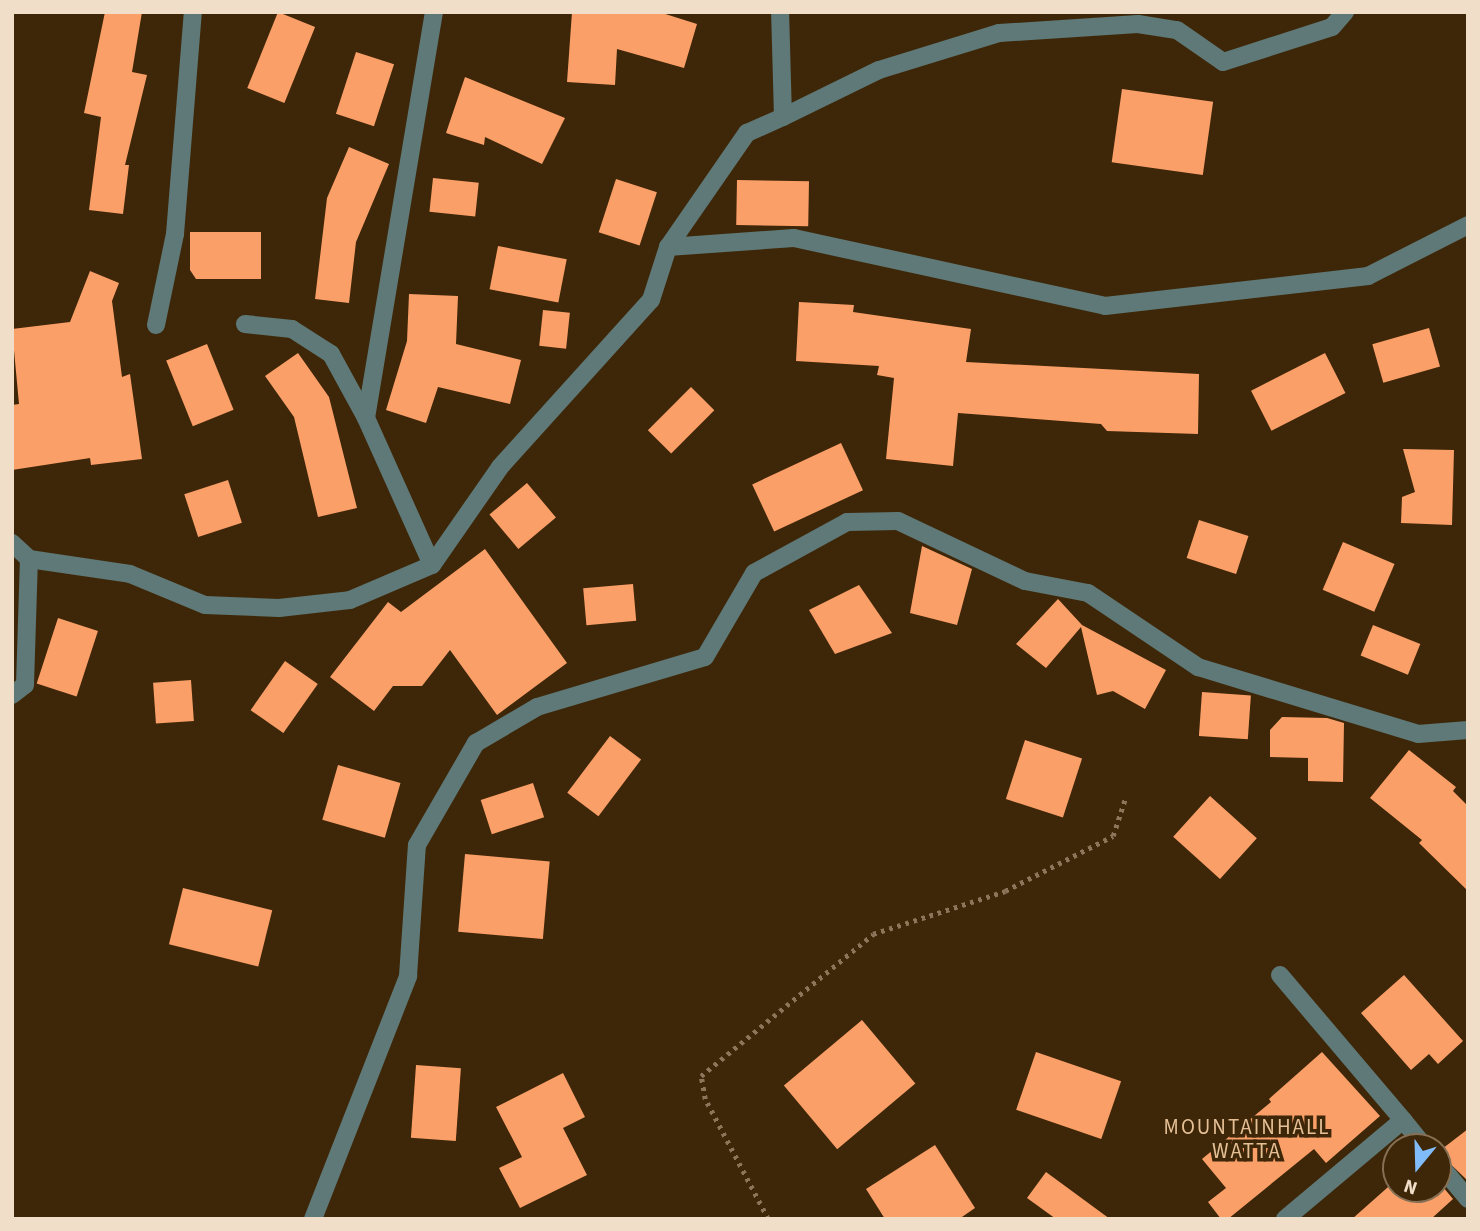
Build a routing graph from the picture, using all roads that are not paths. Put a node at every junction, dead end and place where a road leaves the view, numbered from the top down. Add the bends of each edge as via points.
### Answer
1 (193, 12) edge
2 (433, 12) edge
3 (780, 12) edge
4 (1345, 12) edge
5 (783, 117) junction
6 (1468, 225) edge
7 (668, 247) junction
8 (245, 324) dead end
9 (156, 325) dead end
10 (366, 418) junction
11 (12, 543) edge
12 (29, 559) junction
13 (432, 565) junction
14 (12, 695) edge
15 (1468, 730) edge
16 (1280, 975) dead end
17 (1403, 1120) junction
18 (1414, 1133) edge
19 (1452, 1180) edge
20 (1468, 1199) edge
21 (313, 1219) edge
22 (1285, 1219) edge

1 - 9 street via 175,234
2 - 10 street
3 - 5 street
4 - 5 street via 1332,27 1223,62 1177,30 1138,24 999,33 879,70
5 - 7 street via 747,133
6 - 7 street via 1368,276 1105,306 794,238
7 - 13 street via 651,300 500,467
8 - 10 street via 292,329 331,354
10 - 13 street
11 - 12 street
12 - 13 street via 130,574 205,605 279,608 350,600
12 - 14 street via 25,685
15 - 21 street via 1418,734 1198,667 1088,593 1025,582 898,521 847,522 754,573 705,657 537,707 476,743 417,845 408,976
16 - 17 street
17 - 18 street
17 - 22 street
19 - 20 street

